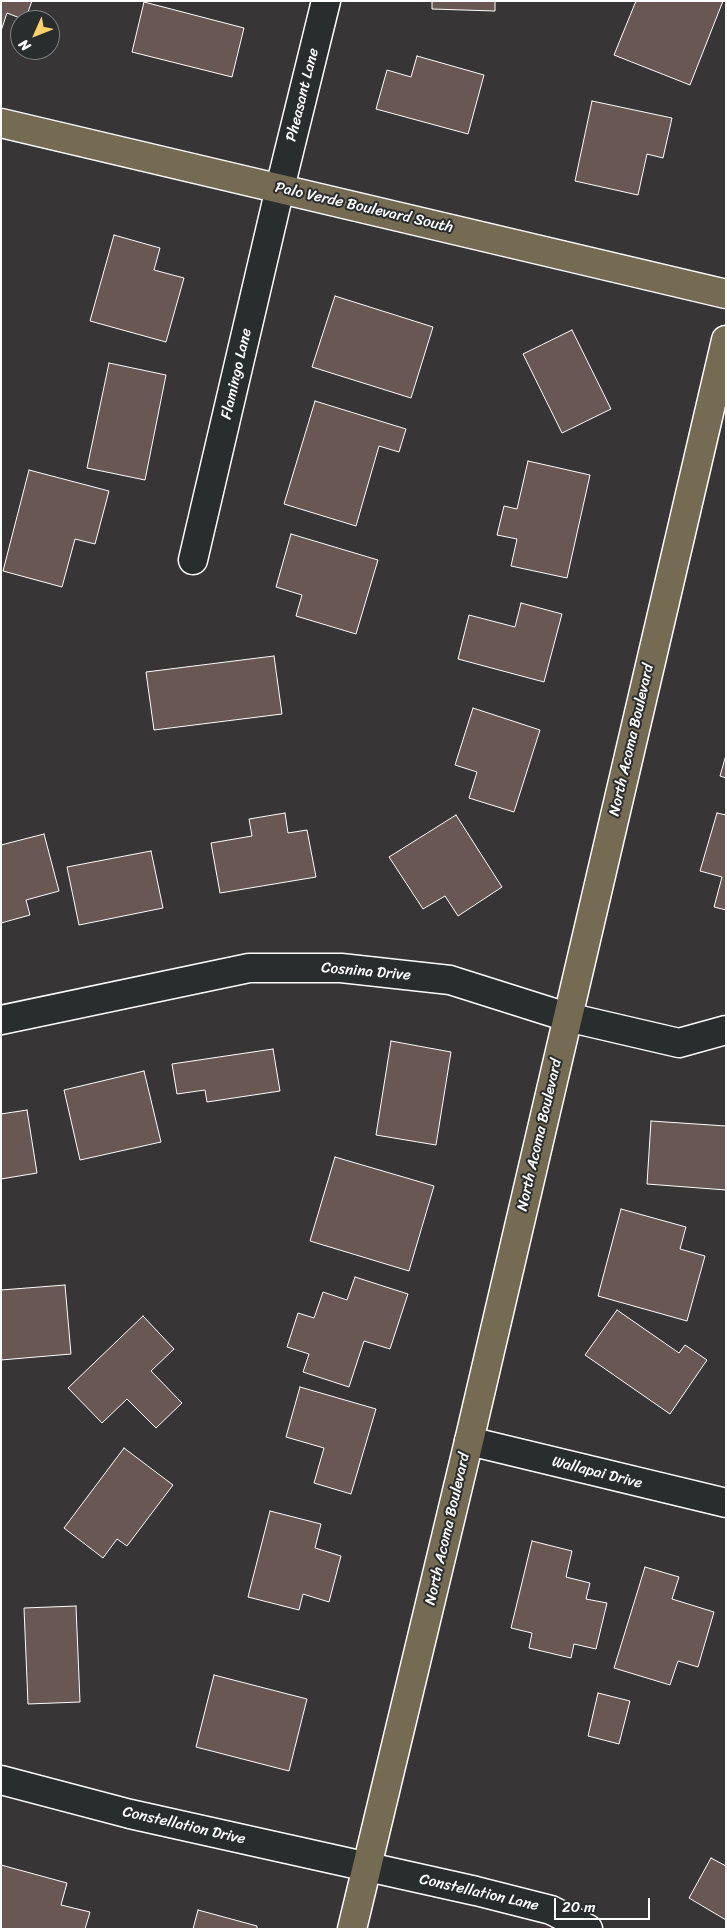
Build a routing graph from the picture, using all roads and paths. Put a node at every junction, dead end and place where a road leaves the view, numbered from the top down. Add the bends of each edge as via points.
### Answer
1 (326, 1) edge
2 (1, 123) edge
3 (280, 188) junction
4 (726, 294) edge
5 (726, 340) edge
6 (193, 560) dead end
7 (568, 1017) junction
8 (1, 1020) edge
9 (726, 1030) edge
10 (469, 1441) junction
11 (726, 1503) edge
12 (1, 1780) edge
13 (367, 1868) junction
14 (352, 1929) edge
15 (588, 1929) edge

1 - 3 street, Pheasant Lane
2 - 3 main road, Palo Verde Boulevard South
3 - 4 main road, Palo Verde Boulevard South
3 - 6 street, Flamingo Lane
5 - 7 main road, North Acoma Boulevard
7 - 8 street, Cosnina Drive via 450,980 340,968 249,968
7 - 9 street, Cosnina Drive via 678,1043
7 - 10 main road, North Acoma Boulevard
10 - 11 street, Wallapai Drive
10 - 13 main road, North Acoma Boulevard
12 - 13 street, Constellation Drive via 130,1814
13 - 14 main road, North Acoma Boulevard
13 - 15 street, Constellation Lane via 551,1910

